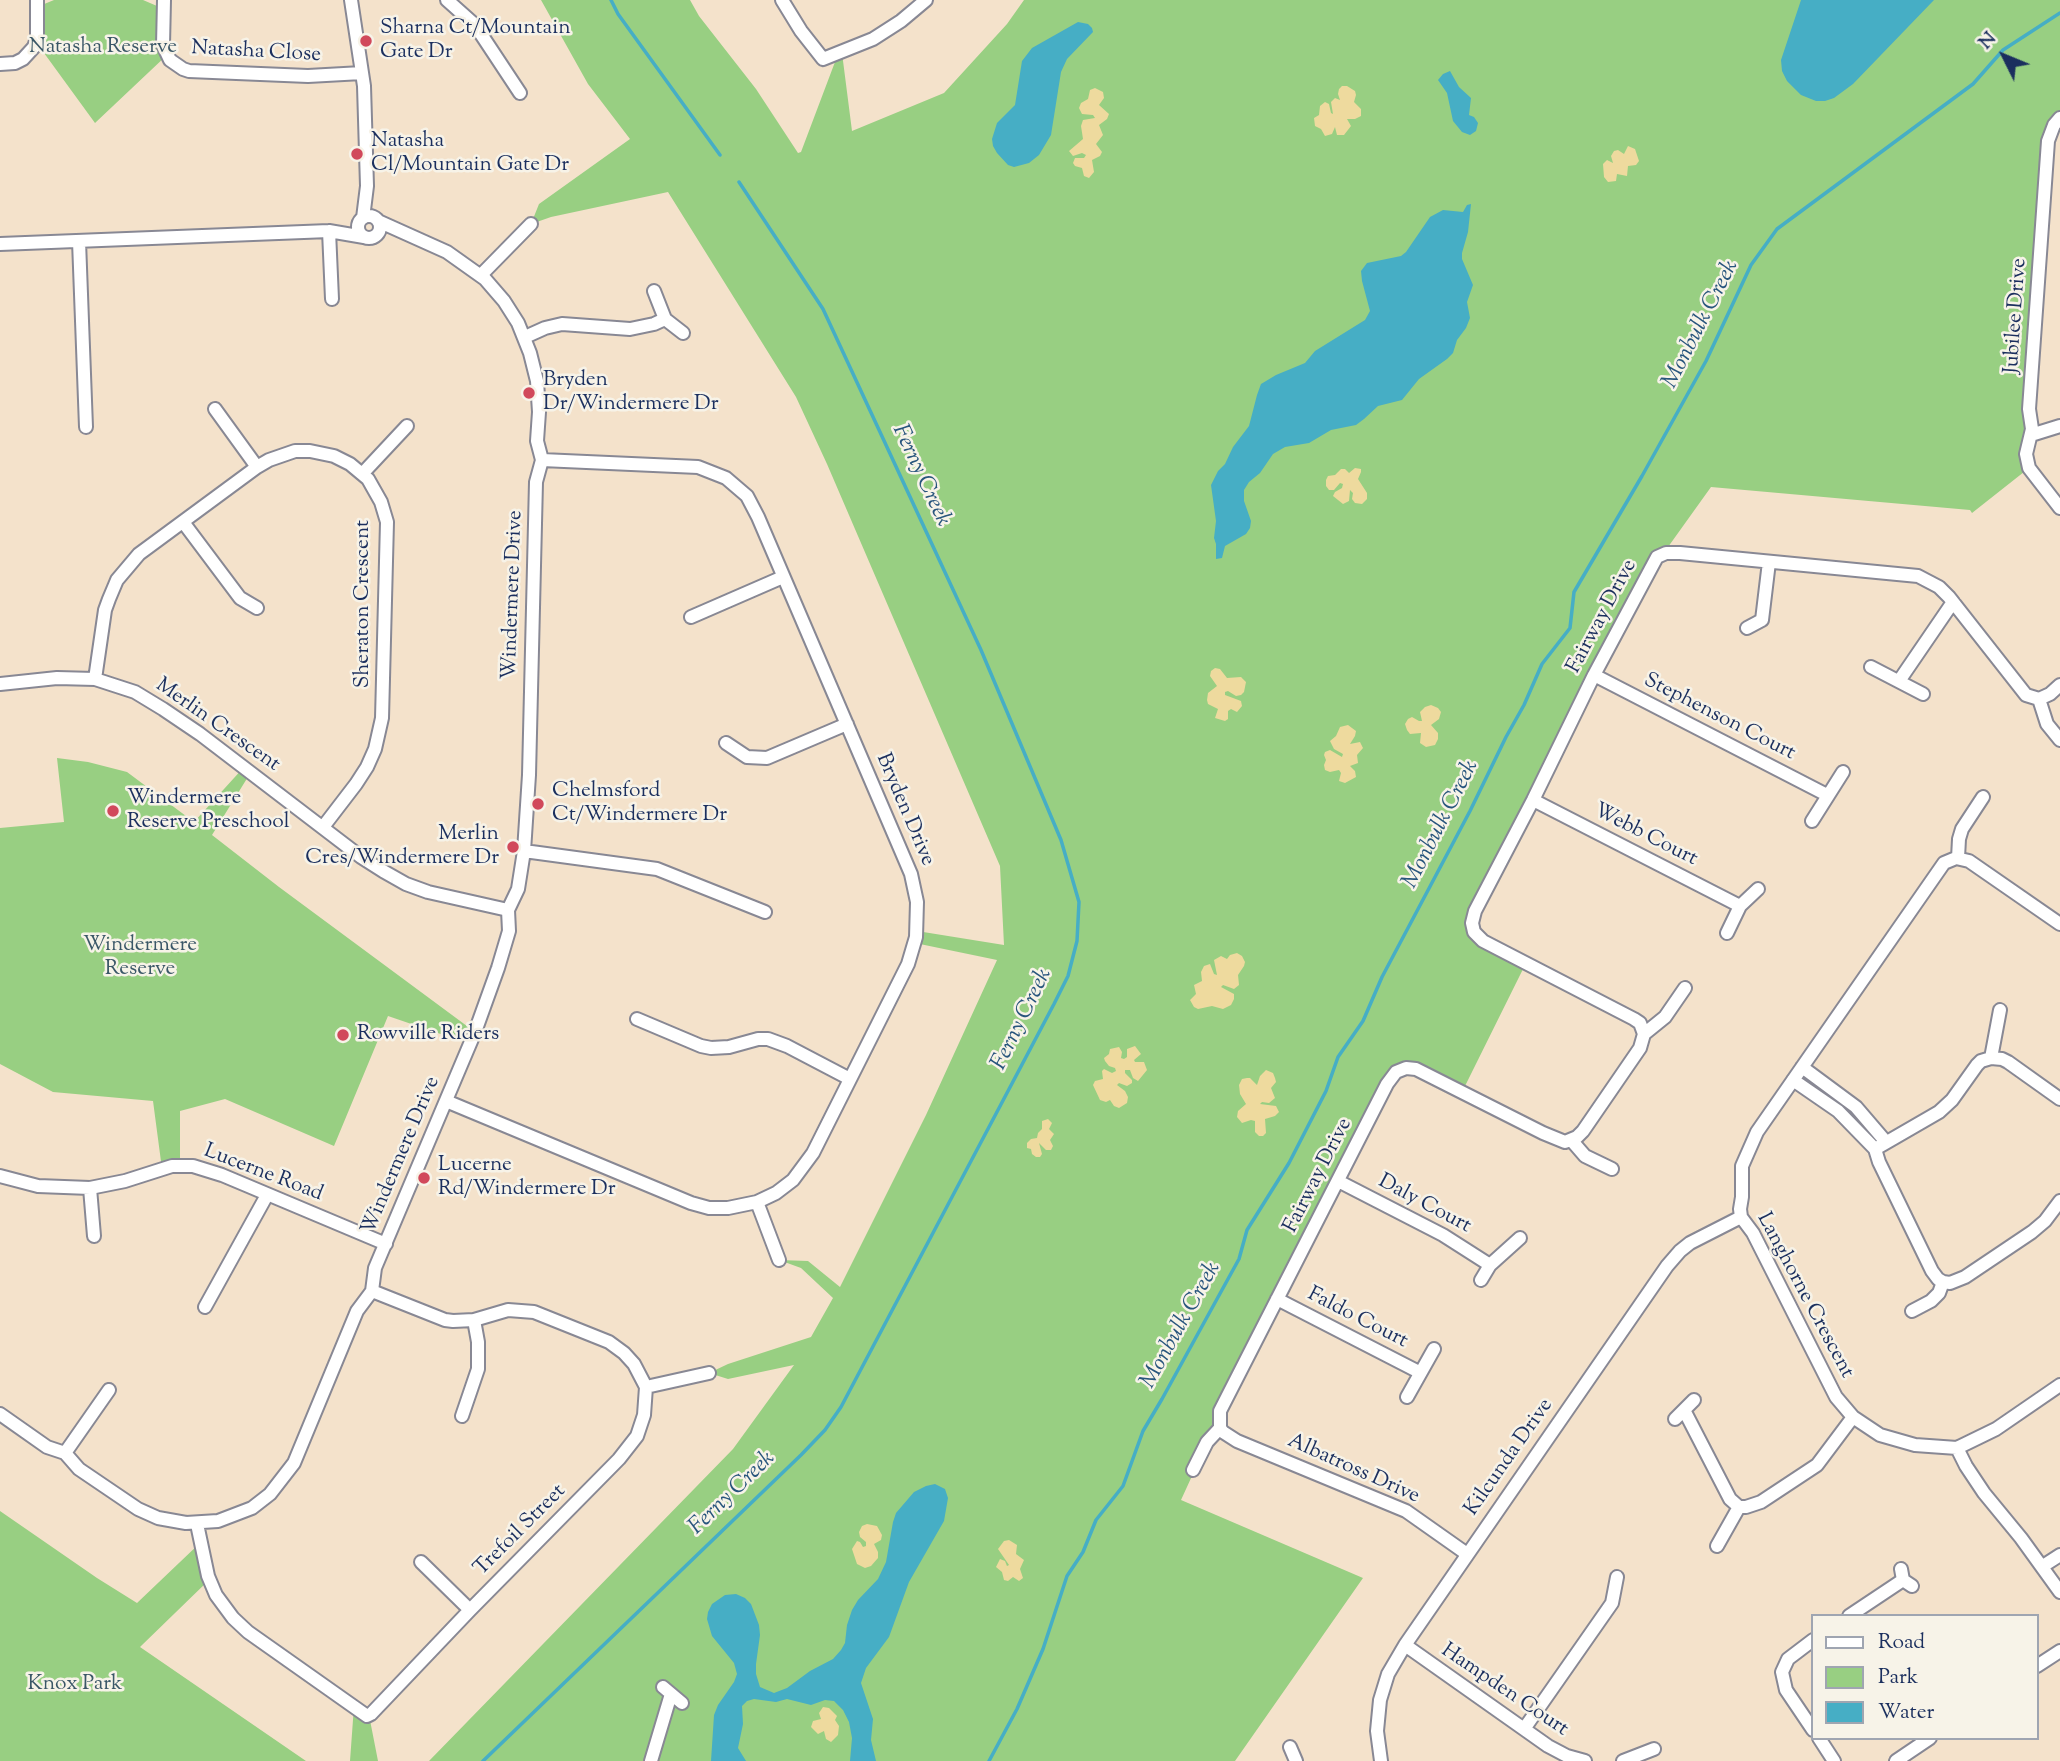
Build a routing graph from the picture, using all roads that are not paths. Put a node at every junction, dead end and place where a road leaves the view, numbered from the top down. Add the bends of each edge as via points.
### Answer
1 (37, 0) edge
2 (164, 0) edge
3 (351, 0) edge
4 (447, 0) edge
5 (782, 0) edge
6 (926, 0) edge
7 (0, 64) edge
8 (362, 73) junction
9 (520, 93) dead end
10 (2060, 118) edge
11 (369, 220) junction
12 (531, 224) dead end
13 (329, 231) junction
14 (406, 234) junction
15 (369, 237) junction
16 (79, 241) junction
17 (0, 244) edge
18 (481, 275) junction
19 (654, 291) dead end
20 (332, 299) dead end
21 (665, 319) junction
22 (683, 333) dead end
23 (525, 337) junction
24 (215, 409) dead end
25 (407, 426) dead end
26 (2060, 426) edge
27 (86, 427) dead end
28 (2031, 435) junction
29 (542, 460) junction
30 (257, 467) junction
31 (363, 473) junction
32 (2060, 508) edge
33 (183, 522) junction
34 (1769, 562) junction
35 (783, 577) junction
36 (1953, 602) junction
37 (257, 608) dead end
38 (691, 617) dead end
39 (1747, 628) dead end
40 (1871, 667) dead end
41 (1594, 675) junction
42 (95, 679) junction
43 (1899, 681) junction
44 (0, 684) edge
45 (2060, 685) edge
46 (1923, 694) dead end
47 (2039, 699) junction
48 (847, 724) junction
49 (2060, 740) edge
50 (726, 743) dead end
51 (1843, 772) dead end
52 (1827, 795) junction
53 (1983, 797) dead end
54 (1533, 800) junction
55 (1812, 821) dead end
56 (323, 827) junction
57 (524, 851) junction
58 (1958, 858) junction
59 (1759, 889) dead end
60 (1740, 906) junction
61 (508, 910) junction
62 (765, 912) dead end
63 (2060, 924) edge
64 (1727, 933) dead end
65 (1685, 988) dead end
66 (2000, 1010) dead end
67 (638, 1019) dead end
68 (1644, 1034) junction
69 (1991, 1058) junction
70 (1802, 1067) junction
71 (850, 1079) junction
72 (1793, 1080) junction
73 (2060, 1099) edge
74 (446, 1101) junction
75 (1572, 1140) junction
76 (1880, 1145) junction
77 (1612, 1169) dead end
78 (0, 1176) edge
79 (1338, 1181) junction
80 (90, 1188) junction
81 (267, 1195) junction
82 (2060, 1201) edge
83 (757, 1202) junction
84 (1741, 1217) junction
85 (94, 1236) dead end
86 (1520, 1238) dead end
87 (386, 1244) junction
88 (779, 1260) dead end
89 (1490, 1265) junction
90 (1481, 1280) dead end
91 (1943, 1282) junction
92 (372, 1291) junction
93 (1277, 1299) junction
94 (205, 1307) dead end
95 (1912, 1311) dead end
96 (474, 1320) junction
97 (1434, 1349) dead end
98 (1419, 1372) junction
99 (709, 1373) dead end
100 (2060, 1385) edge
101 (646, 1387) junction
102 (109, 1390) dead end
103 (1407, 1397) dead end
104 (1694, 1400) dead end
105 (0, 1414) edge
106 (462, 1416) dead end
107 (1853, 1417) junction
108 (1220, 1428) junction
109 (1957, 1448) junction
110 (65, 1453) junction
111 (1194, 1470) dead end
112 (1739, 1507) junction
113 (197, 1524) junction
114 (1717, 1546) dead end
115 (1467, 1554) junction
116 (2060, 1555) edge
117 (421, 1562) dead end
118 (2043, 1566) junction
119 (1617, 1577) dead end
120 (1905, 1578) dead end
121 (2060, 1592) edge
122 (470, 1609) junction
123 (1852, 1614) edge
124 (1812, 1641) edge
125 (1405, 1645) junction
126 (2060, 1651) edge
127 (2039, 1665) edge
128 (682, 1703) dead end
129 (1524, 1729) junction
130 (1812, 1729) edge
131 (1820, 1740) edge
132 (1927, 1740) edge
133 (1290, 1747) dead end
134 (1654, 1749) dead end
135 (651, 1761) edge
136 (1297, 1761) edge
137 (1381, 1761) edge
138 (1586, 1761) edge
139 (1623, 1761) edge
140 (1834, 1761) edge
141 (1896, 1761) edge

1 - 7 street via 34,47 15,63
2 - 8 street, Natasha Close via 163,45 170,60 183,69 316,76
3 - 8 street
4 - 9 street via 475,24
5 - 6 street via 823,59 873,39
8 - 11 street
10 - 28 street, Jubilee Drive via 2049,140 2029,409
11 - 13 street, Windermere Drive
11 - 14 street, Windermere Drive
11 - 15 street via 380,228
11 - 15 street via 358,230
12 - 18 street
13 - 15 street, Windermere Drive
13 - 16 street, Windermere Drive
13 - 20 street
14 - 15 street, Windermere Drive
14 - 18 street, Windermere Drive via 447,252
16 - 17 street, Windermere Drive
16 - 27 street
18 - 23 street, Windermere Drive via 504,301
19 - 21 street
21 - 22 street
21 - 23 street via 630,328 562,324
23 - 29 street, Windermere Drive via 537,381 537,441
24 - 30 street
25 - 31 street
26 - 28 street
28 - 32 street, Jubilee Drive via 2027,464
29 - 35 street, Bryden Drive via 688,466 717,473 734,483 751,503
29 - 57 street, Windermere Drive via 537,482
30 - 31 street via 295,451 310,451 334,456
30 - 33 street
31 - 56 street, Sheraton Crescent via 387,522 382,718 367,766
33 - 37 street via 240,598
33 - 42 street via 139,554 117,580 105,610
34 - 36 street, Fairway Drive via 1918,576 1939,587
34 - 39 street via 1767,623
34 - 41 street, Fairway Drive via 1670,553 1657,557
35 - 38 street
35 - 48 street, Bryden Drive
36 - 43 street
36 - 47 street, Fairway Drive via 2021,691
40 - 43 street
41 - 52 street, Stephenson Court
41 - 54 street, Fairway Drive
42 - 44 street, Merlin Crescent
42 - 56 street, Merlin Crescent via 135,692 163,709
43 - 46 street
45 - 47 street
47 - 49 street via 2047,724
48 - 50 street via 767,758 747,757
48 - 71 street, Bryden Drive via 911,874 918,913 908,964
51 - 52 street
52 - 55 street
53 - 58 street via 1962,829
54 - 60 street, Webb Court
54 - 68 street, Fairway Drive via 1475,911 1473,930 1483,941 1634,1019
56 - 61 street, Merlin Crescent via 360,857 406,884
57 - 61 street, Windermere Drive via 518,889
57 - 62 street via 657,869
58 - 63 street via 1973,863
58 - 70 street, Langhorne Crescent via 1941,866
59 - 60 street
60 - 64 street
61 - 74 street, Windermere Drive via 508,939
65 - 68 street via 1665,1017
66 - 69 street
67 - 71 street via 711,1048 768,1039
68 - 75 street via 1640,1048
69 - 73 street via 2008,1062
69 - 76 street via 1981,1061 1938,1112
70 - 72 street, Langhorne Crescent
70 - 76 street via 1856,1107
71 - 83 street, Bryden Drive via 800,1171 776,1193
72 - 76 street
72 - 84 street, Langhorne Crescent via 1745,1156
74 - 83 street, Bryden Drive via 699,1206 729,1208
74 - 87 street, Windermere Drive
75 - 77 street, Fairway Drive via 1585,1156
75 - 79 street, Fairway Drive via 1558,1140 1423,1072 1406,1068 1387,1084
76 - 91 street via 1879,1162 1932,1271
78 - 80 street, Lucerne Road via 38,1186
79 - 89 street, Daly Court via 1443,1235
79 - 93 street, Fairway Drive
80 - 81 street, Lucerne Road via 172,1166 193,1166
80 - 85 street
81 - 87 street, Lucerne Road
81 - 94 street
82 - 91 street via 2039,1227 1957,1281
83 - 88 street
84 - 107 street, Langhorne Crescent via 1829,1385
84 - 115 street, Kilcunda Drive via 1690,1243 1675,1256
86 - 89 street
87 - 92 street, Windermere Drive via 373,1273
89 - 90 street
91 - 95 street via 1931,1301
92 - 96 street via 444,1320
92 - 113 street, Windermere Drive via 357,1311 286,1475 251,1508
93 - 98 street, Faldo Court
93 - 108 street, Fairway Drive via 1220,1411
96 - 101 street via 508,1310 543,1315 617,1347 634,1364
96 - 106 street via 478,1369
97 - 98 street, Faldo Court
98 - 103 street, Faldo Court
99 - 101 street
100 - 109 street, Langhorne Crescent via 1996,1429
101 - 122 street, Trefoil Street via 642,1425 624,1453
102 - 110 street
104 - 112 street via 1679,1415
105 - 110 street, Windermere Drive via 47,1447
107 - 109 street, Langhorne Crescent via 1894,1440
107 - 112 street via 1817,1465 1761,1502
108 - 111 street, Fairway Drive via 1207,1442
108 - 115 street, Albatross Drive via 1237,1441 1406,1511
109 - 118 street via 1984,1493
110 - 113 street, Windermere Drive via 79,1469 145,1513
112 - 114 street
113 - 122 street, Trefoil Street via 208,1576 233,1618 366,1716
115 - 125 street, Kilcunda Drive
116 - 118 street
117 - 122 street
118 - 121 street
119 - 129 street via 1612,1603
120 - 123 street
124 - 130 street via 1788,1659 1782,1672 1786,1690
125 - 129 street, Hampden Court
125 - 137 street, Kilcunda Drive via 1380,1700 1377,1731
126 - 127 street
128 - 135 street via 667,1690
129 - 138 street, Hampden Court via 1557,1751
131 - 140 street
132 - 141 street
133 - 136 street
134 - 139 street

